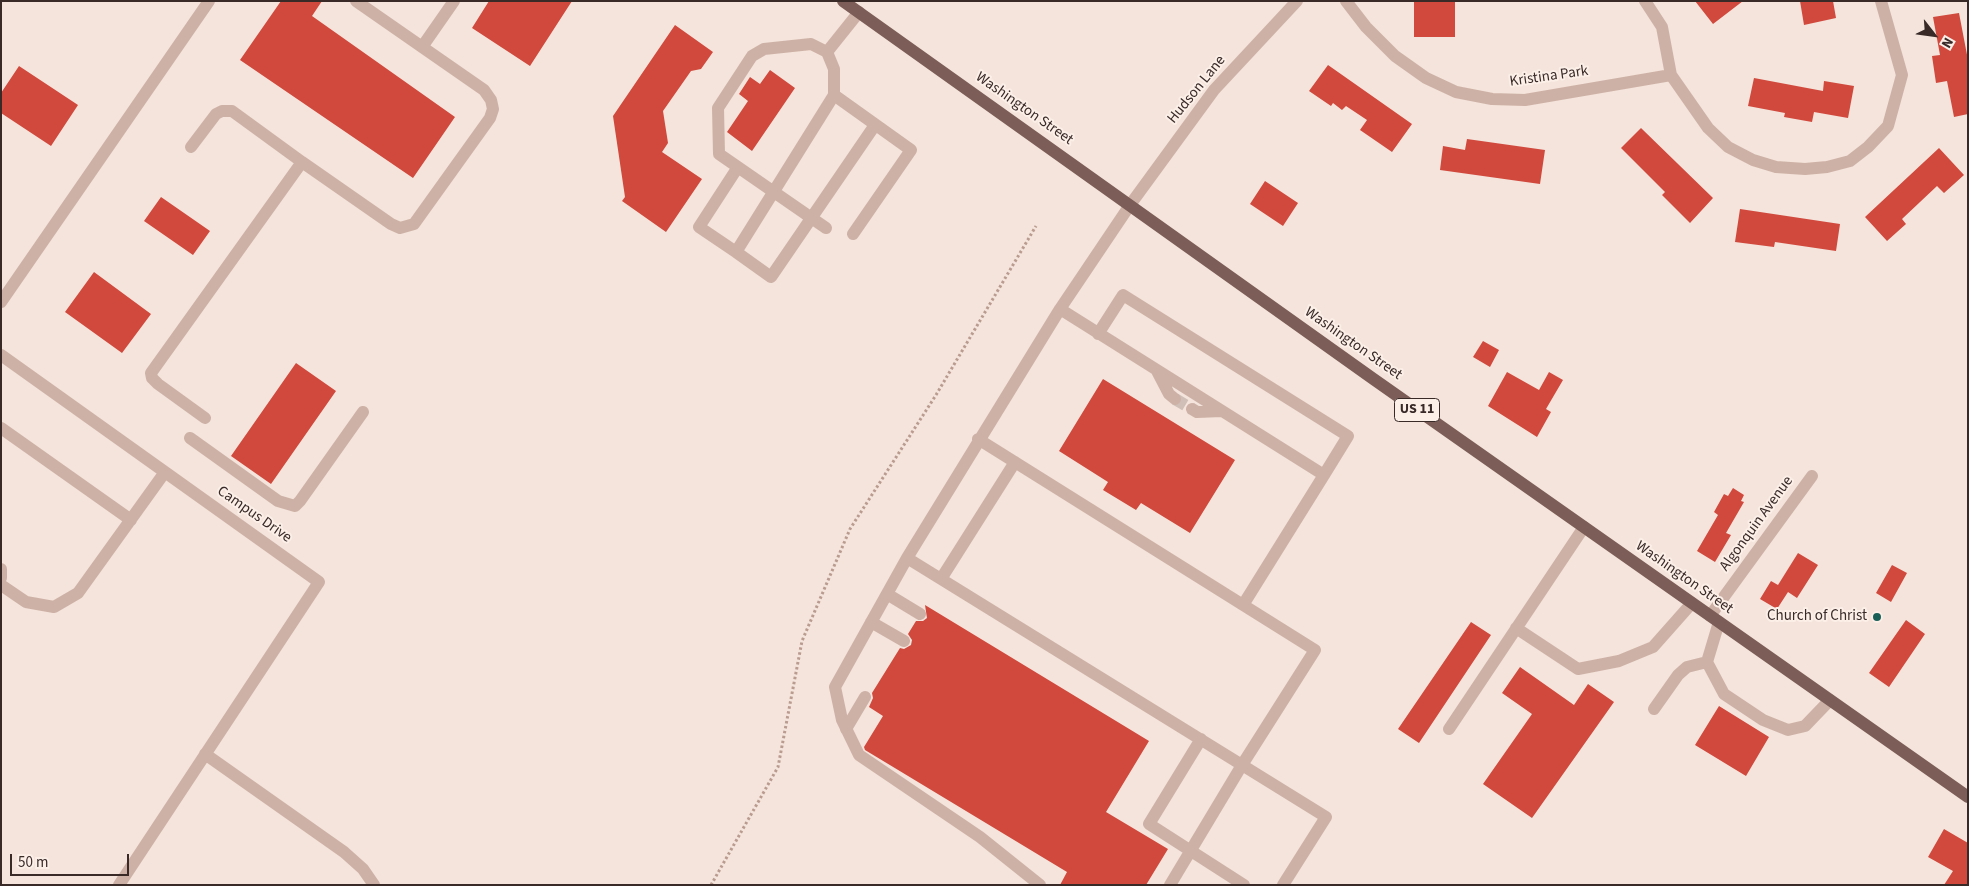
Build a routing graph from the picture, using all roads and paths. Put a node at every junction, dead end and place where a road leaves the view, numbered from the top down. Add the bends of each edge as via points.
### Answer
1 (208, 1) edge
2 (356, 1) edge
3 (454, 1) edge
4 (1297, 1) edge
5 (1346, 1) edge
6 (1645, 1) edge
7 (1881, 1) edge
8 (847, 2) edge
9 (864, 16) junction
10 (422, 47) junction
11 (828, 52) junction
12 (1671, 75) junction
13 (834, 95) junction
14 (876, 125) junction
15 (191, 147) dead end
16 (302, 162) junction
17 (738, 168) junction
18 (774, 191) junction
19 (1130, 205) junction
20 (812, 218) junction
21 (1036, 226) dead end
22 (826, 228) dead end
23 (853, 234) dead end
24 (736, 252) junction
25 (1, 302) edge
26 (1060, 309) junction
27 (1098, 334) junction
28 (1, 355) edge
29 (1157, 371) junction
30 (1175, 399) tunnel mouth
31 (1192, 409) tunnel mouth
32 (1222, 411) junction
33 (363, 412) dead end
34 (205, 418) dead end
35 (1, 428) edge
36 (190, 438) dead end
37 (978, 440) junction
38 (1015, 462) junction
39 (165, 472) junction
40 (1324, 475) junction
41 (1812, 476) dead end
42 (131, 520) junction
43 (1584, 527) junction
44 (907, 558) junction
45 (1, 569) edge
46 (1, 578) edge
47 (941, 579) junction
48 (1, 585) edge
49 (887, 594) junction
50 (1692, 603) junction
51 (1242, 605) junction
52 (920, 614) dead end
53 (1715, 619) junction
54 (871, 622) junction
55 (1516, 628) junction
56 (904, 641) dead end
57 (1707, 662) junction
58 (865, 697) dead end
59 (1830, 700) junction
60 (1654, 709) dead end
61 (1449, 728) dead end
62 (846, 729) junction
63 (1201, 739) junction
64 (205, 754) junction
65 (1242, 765) junction
66 (1968, 797) edge
67 (1191, 851) junction
68 (119, 885) edge
69 (374, 885) edge
70 (710, 885) edge
71 (1040, 885) edge
72 (1170, 885) edge
73 (1244, 885) edge
74 (1283, 885) edge

1 - 25 street
2 - 10 street
3 - 10 street
4 - 19 street, Hudson Lane via 1214,90
5 - 12 street, Kristina Park via 1394,56 1426,78 1456,92 1492,99 1525,100
6 - 12 street via 1662,27
7 - 12 street via 1902,75 1888,126 1850,161 1805,169 1776,167 1753,160 1728,147 1708,128
8 - 9 main road, US 11
9 - 11 street
9 - 19 main road, Washington Street / US 11
10 - 16 street via 484,90 493,109 490,118 414,224 400,228 391,224
11 - 13 street via 834,69
11 - 17 street via 811,44 764,49 752,56 718,108 719,154
13 - 14 street
13 - 18 street
14 - 20 street
14 - 23 street via 911,150
15 - 16 street via 216,114 232,111
16 - 34 street via 151,373 158,384
17 - 18 street
17 - 24 street via 699,227
18 - 20 street
18 - 24 street
19 - 26 street, Hudson Lane
19 - 43 main road, Washington Street / US 11
20 - 22 street
20 - 24 street via 771,277
21 - 70 path via 936,395 850,529 802,640 778,767
26 - 27 street
26 - 37 street, Hudson Lane
27 - 29 street
27 - 40 street via 1123,295 1348,436
28 - 39 street, Campus Drive
29 - 30 street
29 - 32 street
31 - 32 street via 1197,412
32 - 40 street
33 - 36 street via 294,506 278,501
35 - 42 street
37 - 38 street
37 - 44 street, Hudson Lane
38 - 47 street
38 - 51 street
39 - 42 street
39 - 64 street, Campus Drive via 319,582
40 - 51 street
41 - 53 street, Algonquin Avenue
42 - 48 street via 78,593 54,607 26,602
43 - 50 main road, Washington Street / US 11
43 - 55 street
44 - 47 street
44 - 49 street, Hudson Lane
45 - 46 street
47 - 63 street
49 - 52 street
49 - 54 street, Hudson Lane
50 - 53 main road, Washington Street / US 11
50 - 55 street via 1654,647 1619,660 1578,669
51 - 65 street via 1315,650
53 - 57 street, Algonquin Avenue
53 - 59 main road, Washington Street / US 11
54 - 56 street
54 - 62 street, Hudson Lane via 836,687
55 - 61 street
57 - 59 street via 1724,694 1763,720 1788,730 1805,726
57 - 60 street via 1687,666
58 - 62 street
59 - 66 main road, Washington Street / US 11
62 - 71 street, Hudson Lane via 859,755 980,837
63 - 65 street
63 - 67 street via 1149,824
64 - 68 street, Campus Drive
64 - 69 street via 344,852 363,869
65 - 67 street
65 - 74 street via 1326,817
67 - 72 street
67 - 73 street

